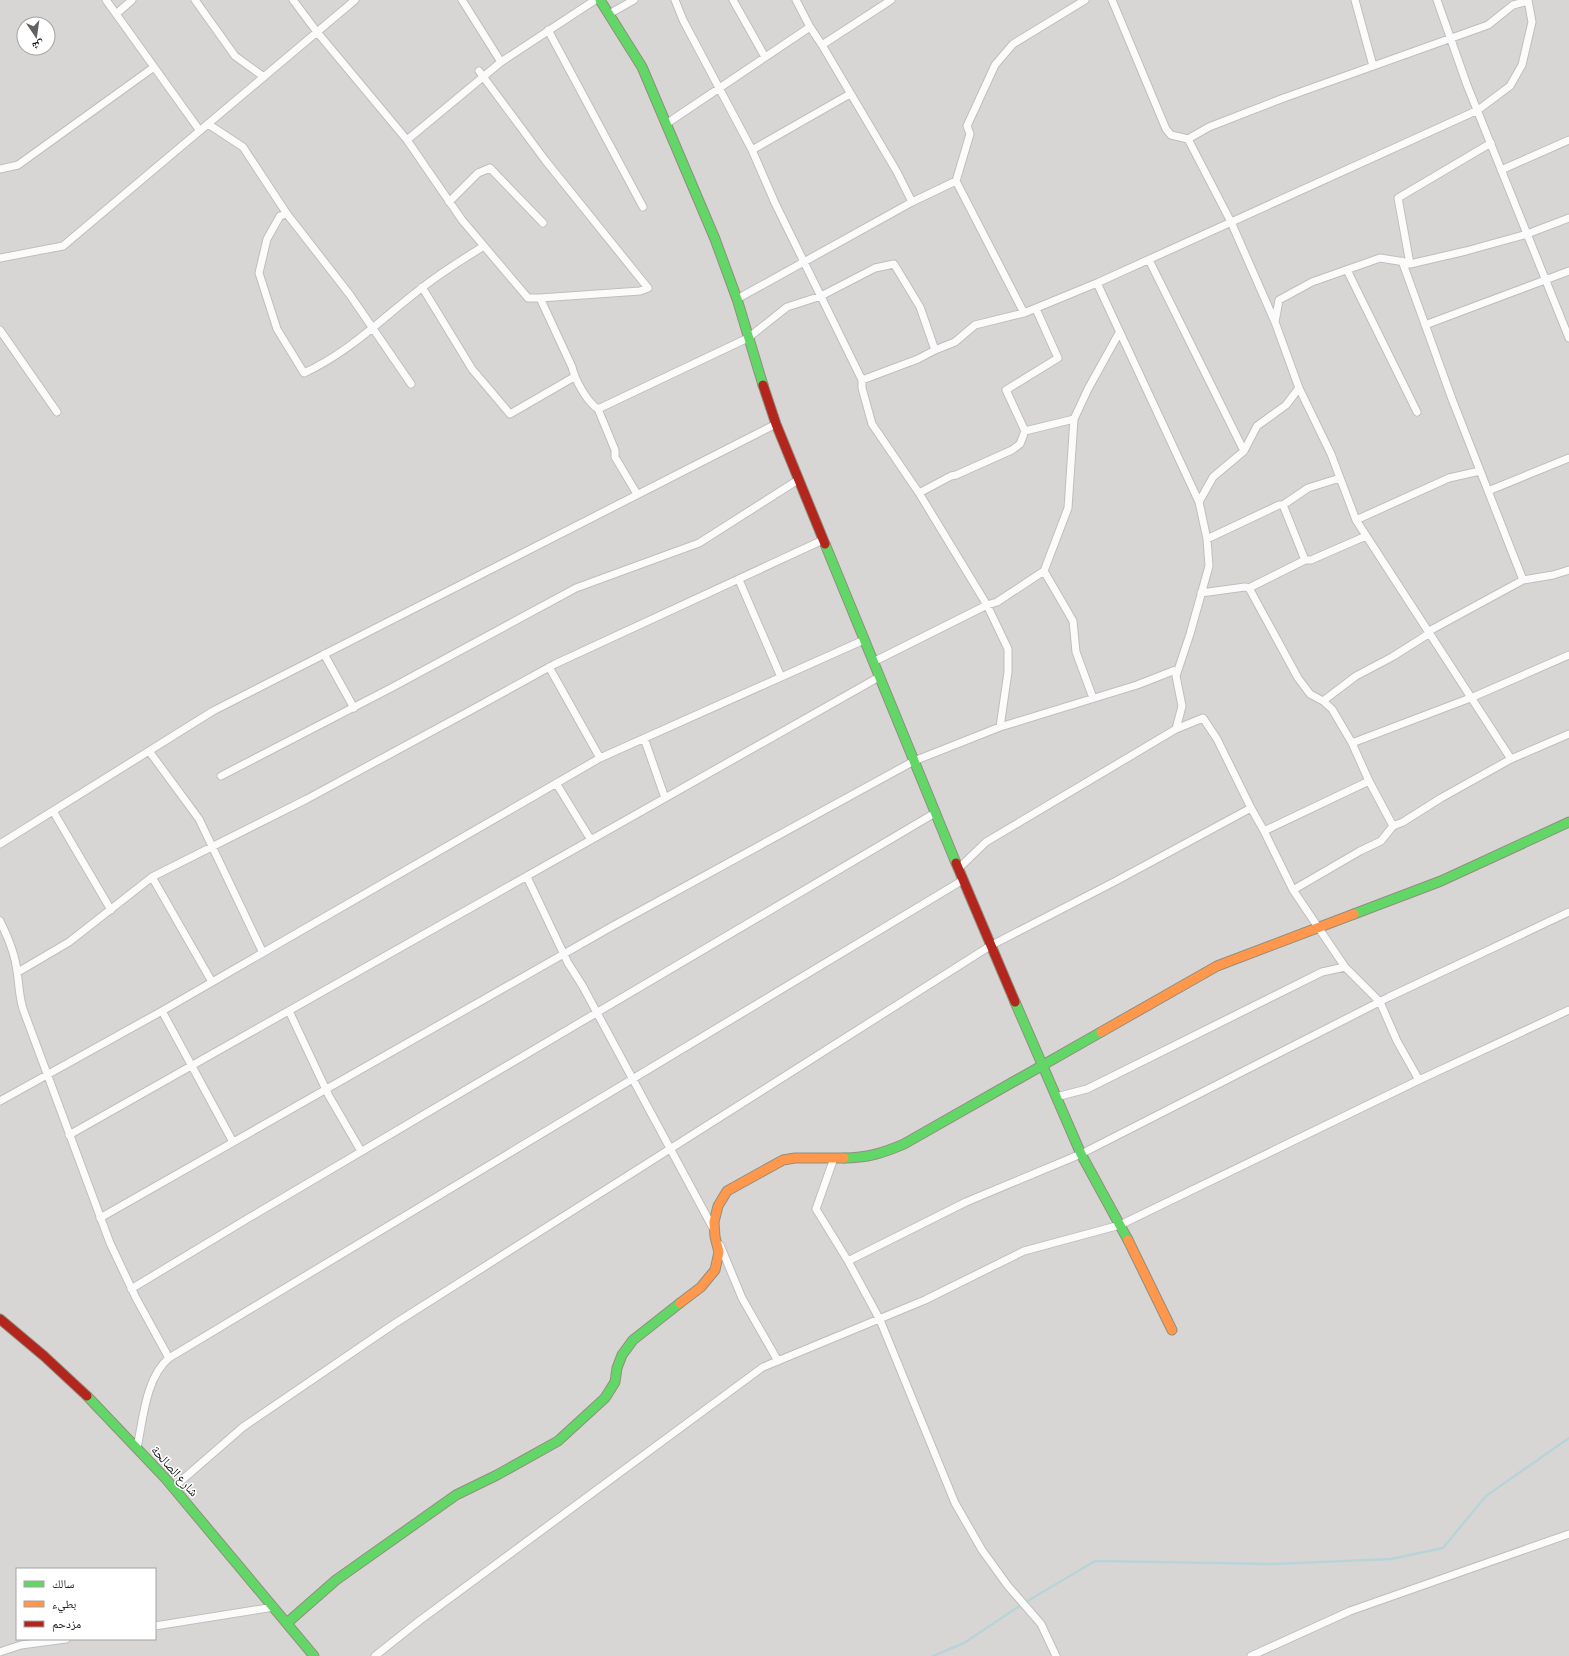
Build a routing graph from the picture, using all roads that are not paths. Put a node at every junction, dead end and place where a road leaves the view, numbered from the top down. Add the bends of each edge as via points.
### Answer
1 (106, 0) edge
2 (132, 0) edge
3 (195, 0) edge
4 (293, 0) edge
5 (355, 0) edge
6 (462, 0) edge
7 (595, 0) edge
8 (600, 0) edge
9 (634, 0) edge
10 (675, 0) edge
11 (733, 0) edge
12 (796, 0) edge
13 (877, 0) edge
14 (891, 0) edge
15 (1085, 0) edge
16 (1112, 0) edge
17 (1355, 0) edge
18 (1437, 0) edge
19 (1528, 1) edge
20 (880, 7) junction
21 (116, 14) junction
22 (609, 14) junction
23 (810, 27) junction
24 (548, 30) junction
25 (316, 32) junction
26 (1451, 39) junction
27 (822, 45) junction
28 (765, 57) junction
29 (501, 62) junction
30 (1374, 66) junction
31 (154, 67) junction
32 (481, 74) junction
33 (264, 77) junction
34 (719, 88) junction
35 (850, 94) junction
36 (1478, 110) junction
37 (208, 124) junction
38 (666, 124) junction
39 (200, 131) junction
40 (1188, 139) junction
41 (407, 140) junction
42 (1569, 140) edge
43 (1491, 143) junction
44 (752, 150) junction
45 (0, 169) edge
46 (1502, 170) junction
47 (956, 181) junction
48 (449, 202) junction
49 (912, 202) junction
50 (643, 207) dead end
51 (287, 214) junction
52 (1569, 218) edge
53 (1231, 222) junction
54 (543, 223) dead end
55 (1527, 234) junction
56 (484, 246) junction
57 (0, 258) edge
58 (1149, 260) junction
59 (1402, 261) junction
60 (804, 262) junction
61 (1410, 264) junction
62 (1347, 270) junction
63 (1569, 271) edge
64 (1546, 280) junction
65 (1097, 283) junction
66 (422, 287) junction
67 (821, 296) junction
68 (540, 298) junction
69 (737, 299) junction
70 (1036, 309) junction
71 (1024, 313) junction
72 (1275, 322) junction
73 (1425, 325) junction
74 (0, 330) edge
75 (372, 330) junction
76 (1119, 333) junction
77 (748, 338) junction
78 (1569, 338) edge
79 (934, 350) junction
80 (574, 377) junction
81 (862, 380) junction
82 (411, 384) dead end
83 (1298, 388) junction
84 (598, 409) junction
85 (56, 412) dead end
86 (1417, 412) dead end
87 (1074, 419) junction
88 (776, 424) junction
89 (1025, 431) junction
90 (1244, 451) junction
91 (1569, 458) edge
92 (1480, 471) junction
93 (1340, 478) junction
94 (798, 480) junction
95 (1488, 491) junction
96 (920, 492) junction
97 (637, 494) junction
98 (1199, 502) junction
99 (1284, 505) junction
100 (1356, 520) junction
101 (1366, 536) junction
102 (1207, 539) junction
103 (823, 540) junction
104 (1305, 560) junction
105 (1569, 570) edge
106 (1044, 571) junction
107 (739, 580) junction
108 (1523, 580) junction
109 (1249, 588) junction
110 (1201, 593) junction
111 (987, 605) junction
112 (1430, 633) junction
113 (864, 640) junction
114 (324, 654) junction
115 (1569, 654) edge
116 (873, 662) junction
117 (549, 667) junction
118 (1178, 669) junction
119 (782, 677) junction
120 (879, 677) junction
121 (1473, 697) junction
122 (1093, 698) junction
123 (1323, 701) junction
124 (354, 708) junction
125 (1000, 727) junction
126 (1176, 729) junction
127 (1569, 734) edge
128 (644, 738) junction
129 (1352, 743) junction
130 (149, 751) junction
131 (600, 758) junction
132 (1512, 759) junction
133 (914, 761) junction
134 (221, 776) dead end
135 (1369, 781) junction
136 (556, 783) junction
137 (665, 798) junction
138 (1250, 808) junction
139 (53, 811) junction
140 (935, 812) junction
141 (1569, 822) edge
142 (1393, 826) junction
143 (1264, 831) junction
144 (592, 840) junction
145 (0, 844) edge
146 (212, 846) junction
147 (958, 869) junction
148 (152, 877) junction
149 (528, 877) junction
150 (963, 880) junction
151 (1293, 890) junction
152 (111, 910) junction
153 (1569, 912) edge
154 (0, 921) edge
155 (1318, 927) junction
156 (990, 946) junction
157 (263, 953) junction
158 (564, 954) junction
159 (1345, 967) junction
160 (18, 972) junction
161 (212, 982) junction
162 (1380, 1002) junction
163 (1569, 1010) edge
164 (162, 1011) junction
165 (289, 1011) junction
166 (596, 1012) junction
167 (1042, 1065) junction
168 (192, 1066) junction
169 (47, 1075) junction
170 (632, 1079) junction
171 (1419, 1080) junction
172 (326, 1089) junction
173 (1056, 1096) junction
174 (0, 1101) edge
175 (70, 1135) junction
176 (233, 1142) junction
177 (670, 1148) junction
178 (361, 1151) junction
179 (1082, 1154) junction
180 (834, 1158) junction
181 (100, 1218) junction
182 (1120, 1225) junction
183 (714, 1230) junction
184 (848, 1261) junction
185 (131, 1289) junction
186 (0, 1320) edge
187 (880, 1320) junction
188 (1172, 1330) dead end
189 (169, 1358) junction
190 (778, 1361) junction
191 (137, 1448) junction
192 (174, 1487) junction
193 (1569, 1534) edge
194 (274, 1607) junction
195 (287, 1623) junction
196 (156, 1626) edge
197 (58, 1640) edge
198 (0, 1652) edge
199 (314, 1656) edge
200 (375, 1656) edge
201 (1056, 1656) edge
202 (1251, 1656) edge

1 - 21 street
2 - 21 street
3 - 33 street via 235,56
4 - 25 street
5 - 25 street
6 - 29 street
7 - 24 street
8 - 22 street
9 - 22 street
10 - 34 street
11 - 28 street
12 - 23 street
13 - 20 street
14 - 20 street
15 - 47 street via 1013,44 995,65 967,126 970,134
16 - 40 street via 1166,129 1171,135
17 - 30 street
18 - 26 street
19 - 26 street via 1513,5 1488,25
19 - 36 street via 1532,22 1522,65 1510,86
20 - 27 street
21 - 31 street
22 - 38 street via 642,67
23 - 27 street
23 - 28 street
24 - 29 street
24 - 50 street
25 - 33 street
25 - 41 street
26 - 30 street
26 - 36 street
27 - 35 street
28 - 34 street
29 - 32 street
30 - 40 street via 1209,127
31 - 39 street
31 - 45 street via 18,165
32 - 41 street
32 - 68 street via 545,160 648,288
33 - 37 street
34 - 38 street
34 - 44 street
35 - 44 street
35 - 49 street
36 - 43 street
36 - 53 street
37 - 39 street
37 - 51 street via 243,147
38 - 69 street via 716,240
39 - 57 street via 63,246
40 - 53 street
41 - 48 street
42 - 46 street
43 - 46 street
43 - 61 street via 1398,198
44 - 60 street
46 - 55 street
47 - 49 street
47 - 71 street
48 - 54 street via 478,173 490,168
48 - 56 street
49 - 60 street
51 - 75 street via 350,295
51 - 75 street via 280,216 267,239 259,273 277,329 304,373 320,366
52 - 55 street
53 - 58 street
53 - 72 street
55 - 61 street
55 - 64 street
56 - 66 street
56 - 68 street via 528,298
58 - 65 street
58 - 90 street
59 - 61 street
59 - 62 street via 1380,258
59 - 73 street
60 - 67 street
60 - 69 street
62 - 72 street via 1312,282 1279,300
62 - 86 street
63 - 64 street
64 - 73 street
64 - 78 street
65 - 70 street
65 - 76 street
66 - 75 street
66 - 80 street via 472,369 510,414
67 - 77 street via 787,307
67 - 79 street via 875,268 894,264 920,307
67 - 81 street
68 - 80 street
69 - 77 street
70 - 71 street
70 - 89 street via 1058,358 1006,390
71 - 79 street via 975,325 955,342
72 - 83 street
73 - 92 street
74 - 85 street
75 - 82 street
76 - 87 street
76 - 98 street
77 - 84 street
77 - 88 street
79 - 81 street via 918,359
80 - 84 street via 592,405
81 - 96 street via 872,424
83 - 90 street via 1286,405 1257,426
83 - 93 street
84 - 97 street via 616,457
87 - 89 street
87 - 106 street via 1068,508
88 - 94 street
88 - 97 street
89 - 96 street via 1020,444 1012,450
90 - 98 street via 1213,477
91 - 95 street
92 - 95 street
92 - 100 street via 1449,478
93 - 99 street via 1308,488
93 - 100 street
94 - 103 street
94 - 124 street via 699,542 576,588
95 - 108 street
96 - 111 street
97 - 114 street
98 - 102 street
99 - 102 street via 1279,505
99 - 104 street
100 - 101 street
101 - 104 street via 1311,560
101 - 112 street
102 - 110 street via 1209,566
103 - 107 street
103 - 113 street
104 - 109 street
105 - 108 street
106 - 111 street via 997,602
106 - 122 street via 1073,621 1076,652
107 - 117 street
107 - 119 street
108 - 112 street via 1431,630
109 - 110 street
109 - 123 street via 1298,678 1310,694
110 - 118 street
111 - 116 street
111 - 125 street via 1008,649 1008,672
112 - 121 street
112 - 123 street via 1356,676
113 - 116 street
113 - 119 street
114 - 124 street
114 - 130 street via 213,711
115 - 121 street
116 - 120 street
117 - 131 street
117 - 146 street via 307,799
118 - 122 street
118 - 126 street via 1176,676 1182,706
119 - 128 street
120 - 133 street
120 - 137 street
121 - 129 street
121 - 132 street
122 - 125 street
123 - 129 street via 1332,709
124 - 134 street
125 - 133 street
126 - 138 street via 1203,718 1217,739
126 - 147 street via 986,842
127 - 132 street
128 - 131 street
128 - 137 street
129 - 135 street
130 - 139 street
130 - 146 street via 199,818
131 - 136 street
132 - 142 street
133 - 140 street
133 - 158 street
135 - 142 street
135 - 143 street
136 - 144 street
136 - 157 street
137 - 144 street
138 - 143 street
138 - 156 street
139 - 145 street
139 - 152 street
140 - 147 street
140 - 166 street
141 - 155 street via 1440,881
142 - 151 street via 1381,841
143 - 151 street
144 - 149 street
146 - 148 street
146 - 157 street
147 - 150 street
148 - 152 street
148 - 161 street
149 - 158 street
149 - 165 street
150 - 156 street
150 - 170 street
151 - 155 street
152 - 160 street via 69,942
153 - 162 street
154 - 160 street via 10,941
155 - 159 street
155 - 167 street via 1217,966
156 - 167 street
156 - 177 street
157 - 161 street
158 - 166 street
158 - 172 street
159 - 162 street
159 - 173 street via 1322,972 1087,1090
160 - 169 street via 21,1002
161 - 164 street
162 - 171 street
162 - 179 street
163 - 171 street
164 - 168 street
164 - 169 street
165 - 168 street
165 - 172 street
166 - 170 street
166 - 178 street
167 - 173 street
167 - 180 street via 904,1144 868,1156
168 - 175 street
168 - 176 street
169 - 174 street
169 - 175 street
170 - 177 street
170 - 189 street
171 - 182 street
172 - 176 street
172 - 178 street
173 - 179 street
175 - 181 street
176 - 181 street
177 - 183 street
177 - 192 street via 387,1328 243,1427
178 - 185 street
179 - 182 street
179 - 184 street via 966,1202
180 - 183 street via 783,1160 727,1191 718,1206
180 - 184 street via 816,1209
181 - 185 street
182 - 187 street via 1024,1251
182 - 188 street
183 - 190 street via 742,1298
183 - 195 street via 719,1252 711,1276 701,1287 633,1340 622,1355 614,1382 605,1398 558,1441 456,1495 336,1580
184 - 187 street
185 - 189 street
186 - 191 street, شارع الصالحة via 44,1356
187 - 190 street
187 - 201 street via 954,1503 986,1556 1041,1624
189 - 191 street via 158,1368 151,1382
190 - 200 street via 763,1367
191 - 192 street, شارع الصالحة
192 - 194 street, شارع الصالحة
193 - 202 street via 1350,1611
194 - 195 street, شارع الصالحة
194 - 196 street
195 - 199 street, شارع الصالحة
197 - 198 street via 21,1645

